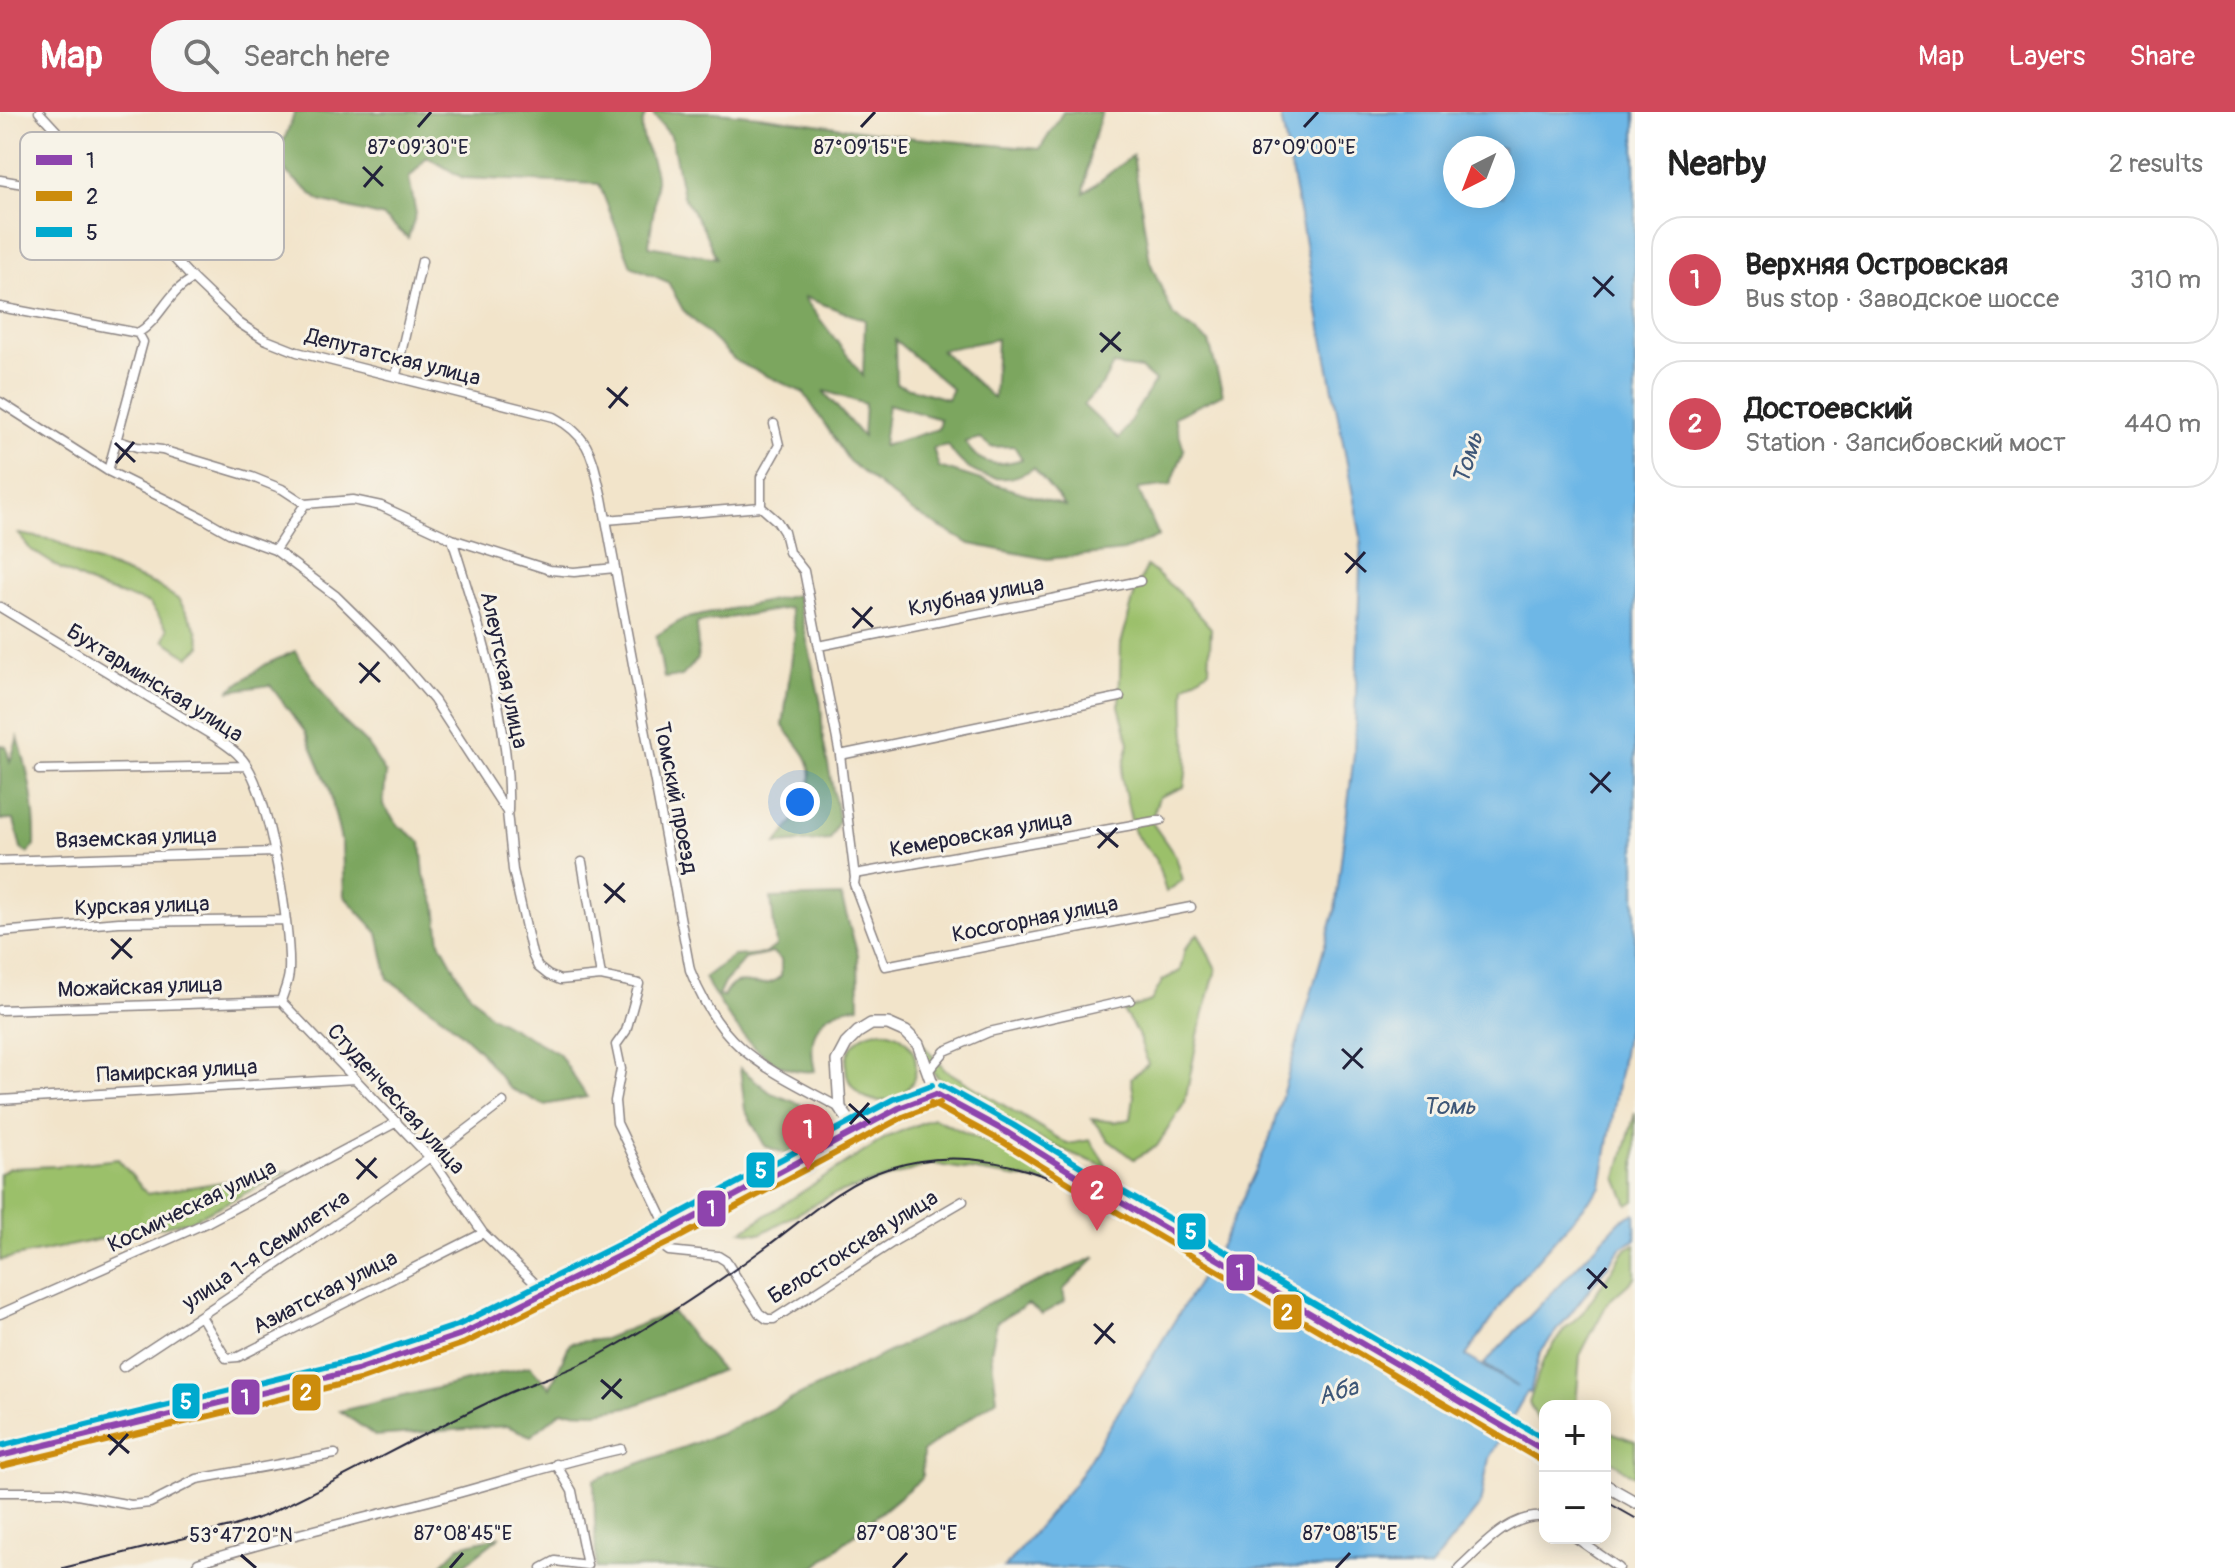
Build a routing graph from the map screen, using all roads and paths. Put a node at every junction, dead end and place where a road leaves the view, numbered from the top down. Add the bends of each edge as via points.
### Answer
1 (39, 112) edge
2 (58, 132) edge
3 (0, 180) edge
4 (20, 183) edge
5 (176, 260) edge
6 (422, 261) dead end
7 (193, 279) junction
8 (0, 307) edge
9 (138, 333) junction
10 (396, 375) junction
11 (0, 402) edge
12 (774, 424) dead end
13 (116, 440) junction
14 (591, 453) joint
15 (108, 471) junction
16 (305, 504) junction
17 (761, 507) junction
18 (606, 520) junction
19 (452, 539) junction
20 (275, 550) junction
21 (615, 568) junction
22 (1140, 581) dead end
23 (0, 607) edge
24 (819, 646) junction
25 (1120, 697) dead end
26 (840, 755) junction
27 (247, 766) junction
28 (39, 770) dead end
29 (507, 812) junction
30 (1161, 820) dead end
31 (273, 852) junction
32 (0, 861) edge
33 (582, 862) dead end
34 (855, 876) junction
35 (1191, 907) dead end
36 (285, 920) junction
37 (0, 932) edge
38 (601, 976) junction
39 (1130, 1000) dead end
40 (281, 1001) junction
41 (0, 1010) edge
42 (929, 1070) junction
43 (355, 1079) junction
44 (936, 1094) junction
45 (0, 1100) edge
46 (503, 1102) dead end
47 (840, 1108) junction
48 (397, 1122) junction
49 (857, 1131) junction
50 (431, 1159) junction
51 (963, 1201) dead end
52 (669, 1231) junction
53 (483, 1233) junction
54 (653, 1239) junction
55 (546, 1294) junction
56 (0, 1314) edge
57 (201, 1316) junction
58 (123, 1367) dead end
59 (1539, 1447) edge
60 (621, 1449) dead end
61 (335, 1454) dead end
62 (0, 1456) edge
63 (556, 1464) junction
64 (1611, 1488) edge
65 (0, 1492) edge
66 (1635, 1502) edge
67 (1539, 1516) edge
68 (1585, 1544) edge
69 (586, 1566) edge
70 (195, 1568) edge
71 (542, 1568) edge
72 (1459, 1568) edge
73 (1619, 1568) edge

1 - 2 street, Депутатская улица
3 - 4 street
5 - 7 street, Депутатская улица
6 - 10 street
7 - 9 street via 180,285
7 - 10 street, Депутатская улица via 264,339
8 - 9 street
9 - 13 street via 143,342
10 - 14 street, Депутатская улица via 554,417 573,428
11 - 15 street
12 - 17 street via 779,445 761,477
13 - 15 street
13 - 16 street via 252,477
14 - 18 street, Томский проезд
15 - 20 street via 229,533
16 - 19 street via 353,500 381,506
16 - 20 street
17 - 18 street
17 - 24 street via 777,521 789,552 804,571
18 - 21 street, Томский проезд
19 - 21 street via 550,570
19 - 29 street, Алеутская улица via 490,668 509,780
20 - 29 street via 336,596 389,648 434,700
21 - 47 street, Томский проезд via 690,970 702,999 726,1036 757,1063
22 - 24 street, Клубная улица
23 - 27 street, Бухтарминская улица via 215,737
24 - 26 street
25 - 26 street
26 - 34 street
27 - 28 street
27 - 31 street, Бухтарминская улица via 262,800
29 - 38 street, Алеутская улица via 513,870 538,967 560,980
30 - 34 street, Кемеровская улица
31 - 32 street, Вяземская улица
31 - 36 street, Бухтарминская улица
33 - 38 street
34 - 35 street, Косогорная улица via 885,966
36 - 37 street, Курская улица via 119,922
36 - 40 street, Бухтарминская улица via 289,973
38 - 52 street, Алеутская улица via 639,984 626,1031 616,1045 621,1069 617,1123
39 - 42 street via 989,1032 945,1051
40 - 41 street, Можайская улица
40 - 43 street, Студенческая улица
42 - 44 main road
42 - 47 main road via 918,1044 906,1032 871,1024 846,1044 837,1061
43 - 45 street, Памирская улица
43 - 48 street, Студенческая улица
44 - 49 main road
44 - 59 main road
46 - 50 street, улица 1-я Семилетка
47 - 49 main road
48 - 50 street, Студенческая улица
48 - 56 street, Космическая улица via 208,1222
49 - 52 main road
50 - 53 street, Студенческая улица
50 - 57 street, улица 1-я Семилетка
51 - 54 street, Белостокская улица via 774,1319 759,1313 726,1261 669,1251
52 - 54 main road
53 - 55 street, Студенческая улица
53 - 57 street, Азиатская улица via 238,1357 226,1358
54 - 55 main road
55 - 62 main road via 462,1334 357,1370
57 - 58 street, улица 1-я Семилетка
60 - 63 street
61 - 65 street via 197,1479 150,1503 131,1505 61,1492
63 - 69 street via 572,1491
63 - 70 street via 258,1543
64 - 66 main road
67 - 72 street via 1515,1521
68 - 73 street
69 - 71 street via 555,1561

